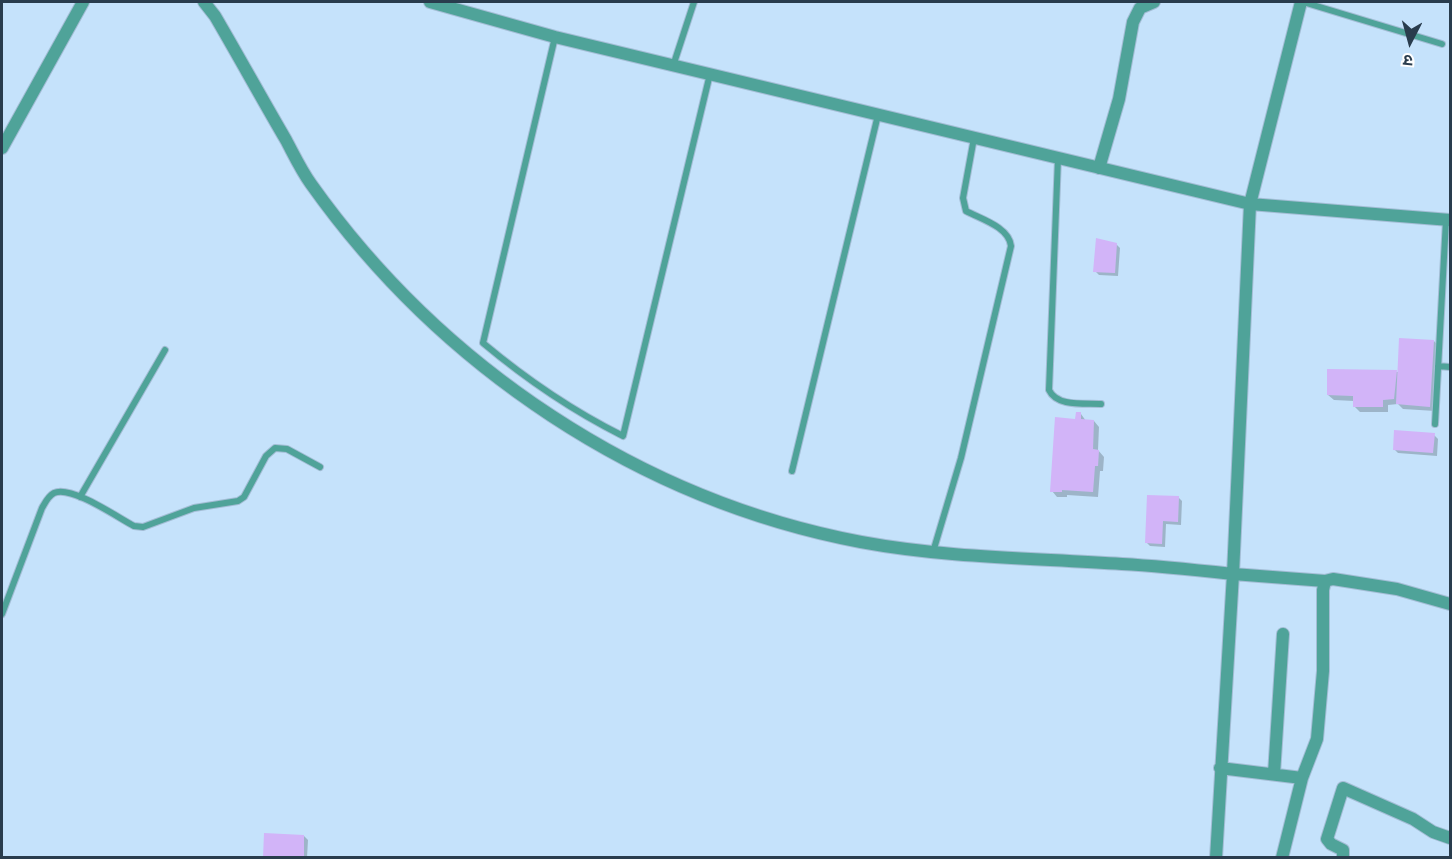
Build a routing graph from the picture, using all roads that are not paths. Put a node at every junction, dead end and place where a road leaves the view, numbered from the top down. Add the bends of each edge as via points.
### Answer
1 (83, 2) edge
2 (204, 2) edge
3 (430, 2) edge
4 (694, 2) edge
5 (1154, 2) edge
6 (1302, 2) edge
7 (555, 37) junction
8 (1442, 44) dead end
9 (673, 66) junction
10 (710, 74) junction
11 (878, 115) junction
12 (974, 138) junction
13 (2, 148) edge
14 (1058, 158) junction
15 (1098, 168) junction
16 (1250, 204) junction
17 (1448, 220) edge
18 (165, 350) dead end
19 (1438, 366) junction
20 (1450, 367) edge
21 (1101, 405) dead end
22 (1435, 424) dead end
23 (320, 467) dead end
24 (792, 471) dead end
25 (80, 497) junction
26 (933, 552) junction
27 (1233, 574) junction
28 (1325, 581) junction
29 (1450, 604) edge
30 (2, 614) edge
31 (1283, 634) dead end
32 (1220, 768) junction
33 (1274, 774) junction
34 (1302, 778) junction
35 (1450, 838) edge
36 (1216, 858) edge
37 (1282, 858) edge
38 (1343, 858) edge

1 - 13 street
2 - 26 street via 309,181 355,241 431,321 512,390 637,467 705,496 803,529
3 - 7 street
4 - 9 lane
5 - 15 street via 1140,8 1133,22 1119,99
6 - 8 lane
6 - 16 street
7 - 9 street
7 - 10 lane via 483,344 574,409 622,436
9 - 10 street
10 - 11 street
11 - 12 street
11 - 24 lane
12 - 14 street
12 - 26 lane via 964,207 1003,231 1011,246 959,466
14 - 15 street
14 - 21 lane via 1049,390 1062,401
15 - 16 street
16 - 17 street
16 - 27 street
17 - 19 lane
18 - 25 lane
19 - 20 lane
19 - 22 lane
23 - 25 lane via 287,449 275,448 238,501 194,508 143,527
25 - 30 lane via 61,491 48,499
26 - 27 street
27 - 28 street
27 - 32 street
28 - 29 street via 1397,589
28 - 34 street via 1320,715 1317,740
31 - 33 street
32 - 33 street
32 - 36 street
33 - 34 street
34 - 37 street
35 - 38 street via 1343,788 1328,839 1343,850

